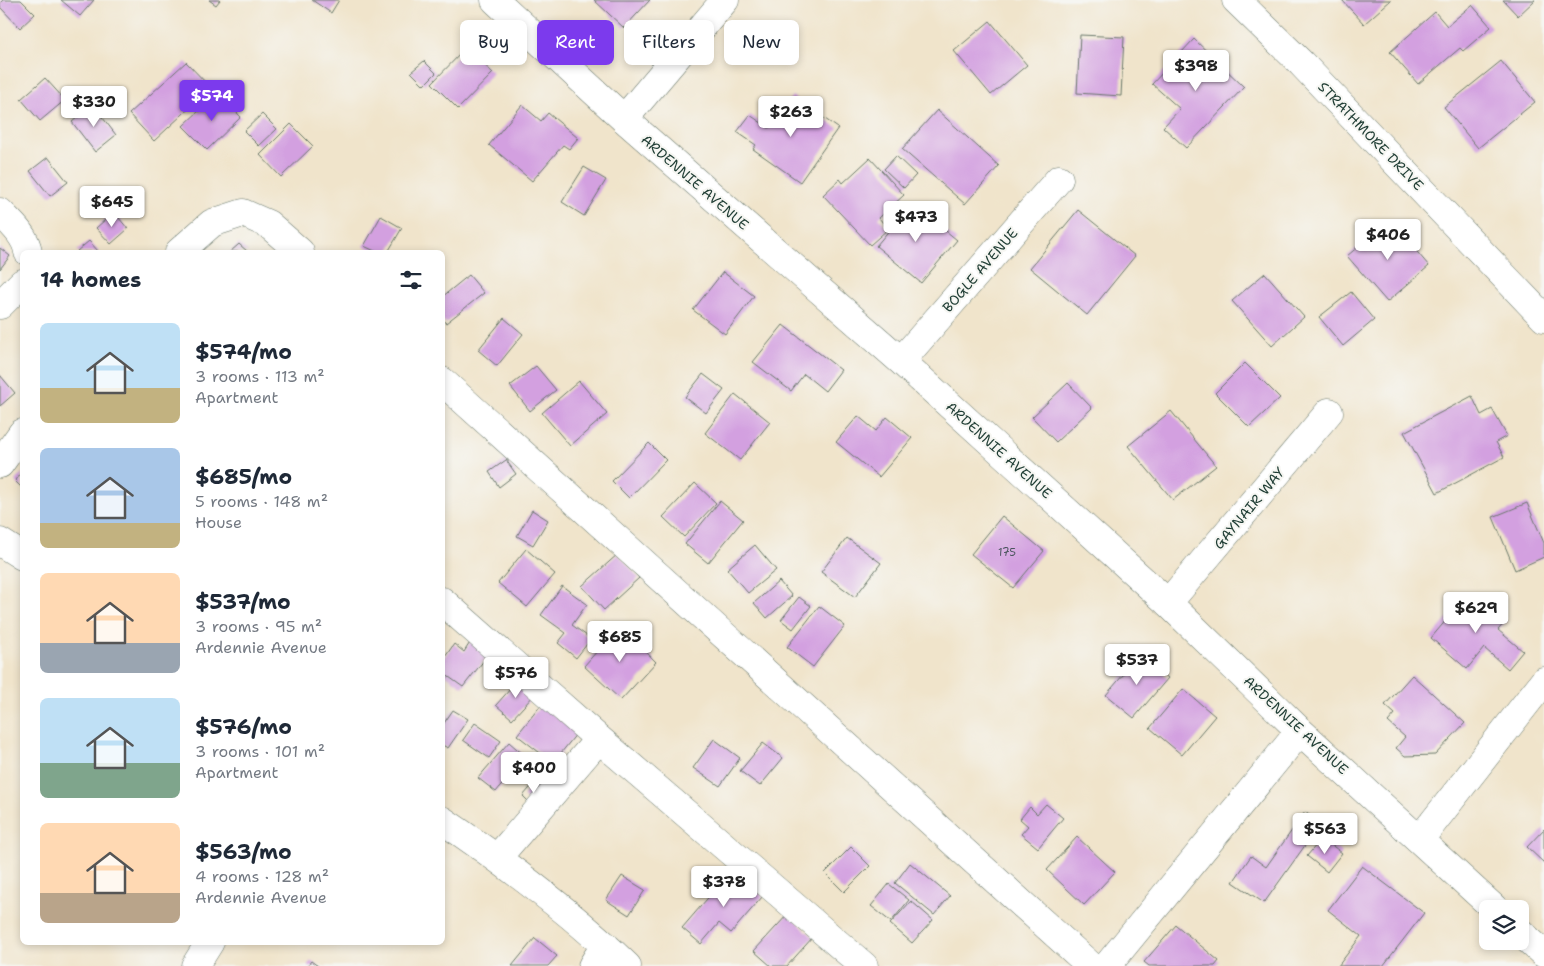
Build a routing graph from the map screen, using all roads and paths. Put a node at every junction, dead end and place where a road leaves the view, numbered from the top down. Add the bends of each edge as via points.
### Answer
1 (495, 0) edge
2 (725, 0) edge
3 (1236, 0) edge
4 (624, 119) junction
5 (1059, 179) dead end
6 (0, 212) edge
7 (28, 250) edge
8 (181, 250) edge
9 (298, 250) edge
10 (20, 285) edge
11 (0, 305) edge
12 (1544, 318) edge
13 (901, 361) junction
14 (445, 384) edge
15 (1330, 412) dead end
16 (20, 436) edge
17 (0, 464) edge
18 (0, 542) edge
19 (20, 555) edge
20 (1168, 603) junction
21 (445, 604) edge
22 (1544, 681) edge
23 (1300, 731) junction
24 (599, 739) junction
25 (445, 822) edge
26 (1420, 840) junction
27 (498, 857) junction
28 (1485, 900) edge
29 (1529, 940) edge
30 (208, 945) edge
31 (1544, 954) edge
32 (598, 955) edge
33 (195, 966) edge
34 (627, 966) edge
35 (864, 966) edge
36 (1091, 966) edge
37 (1107, 966) edge

1 - 4 street, ARDENNIE AVENUE
2 - 4 street
3 - 12 street, STRATHMORE DRIVE via 1301,63
4 - 13 street, ARDENNIE AVENUE
5 - 13 street, BOGLE AVENUE
6 - 7 street via 21,236
8 - 9 street via 212,223 243,214 268,224
10 - 11 street
13 - 20 street, ARDENNIE AVENUE
14 - 36 street
15 - 20 street, GAYNAIR WAY
16 - 17 street
18 - 19 street
20 - 23 street, ARDENNIE AVENUE
21 - 24 street
22 - 26 street
23 - 26 street, ARDENNIE AVENUE
23 - 37 street
24 - 27 street
24 - 35 street
25 - 27 street
26 - 28 street, ARDENNIE AVENUE
27 - 32 street
29 - 31 street
30 - 33 street
32 - 34 street

